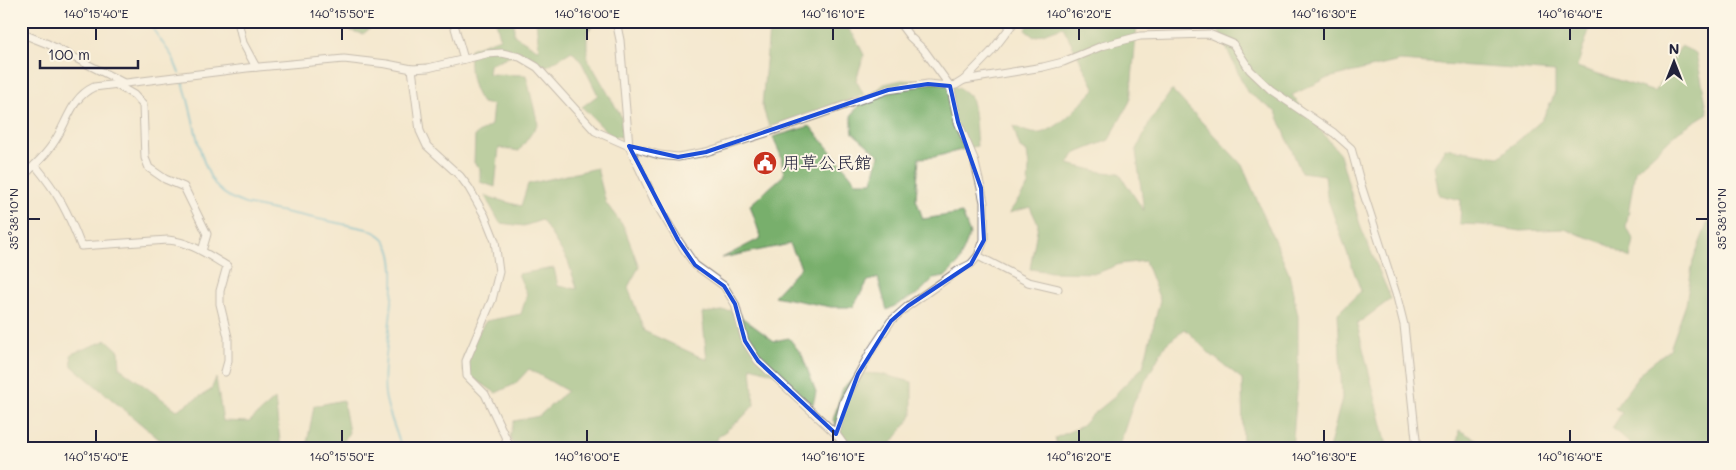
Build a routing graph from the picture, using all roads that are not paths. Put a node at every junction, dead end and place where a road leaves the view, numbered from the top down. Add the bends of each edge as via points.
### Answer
1 (238, 21) edge
2 (453, 21) edge
3 (616, 21) edge
4 (898, 21) edge
5 (1016, 21) edge
6 (21, 30) edge
7 (464, 59) junction
8 (256, 67) junction
9 (412, 69) junction
10 (964, 80) junction
11 (124, 83) junction
12 (115, 84) junction
13 (950, 86) junction
14 (629, 146) junction
15 (35, 165) junction
16 (21, 178) edge
17 (202, 251) junction
18 (978, 256) junction
19 (1058, 289) dead end
20 (226, 372) dead end
21 (836, 434) junction
22 (1715, 439) edge
23 (511, 449) edge
24 (847, 449) edge
25 (1417, 449) edge
26 (1709, 449) edge

1 - 8 street via 243,43
2 - 7 street
3 - 14 street
4 - 13 street
5 - 10 street
6 - 11 street
7 - 9 street
7 - 14 street via 502,53 538,67 595,131
8 - 9 street via 344,59
8 - 11 street
9 - 23 street via 420,131 427,146 460,176 485,216 495,241 499,272 492,300 466,361 467,376 485,394
10 - 13 street
10 - 25 street via 1043,67 1140,36 1209,34 1233,44 1250,70 1272,90 1351,148 1398,297
11 - 12 street
12 - 15 street via 85,91 74,103 55,140
12 - 17 street via 134,95 143,105 145,158 149,168 184,187 207,234
13 - 14 street via 928,84 888,90 706,152 678,157
13 - 18 street via 984,202 984,240
14 - 21 street via 655,202 678,240 695,265 724,286 735,304 744,341 758,361
15 - 16 street
15 - 17 street via 64,204 80,246 168,240
17 - 20 street via 227,266 220,290 228,337
18 - 19 street via 1028,282
18 - 21 street via 891,321 844,401
21 - 24 street
22 - 26 street

